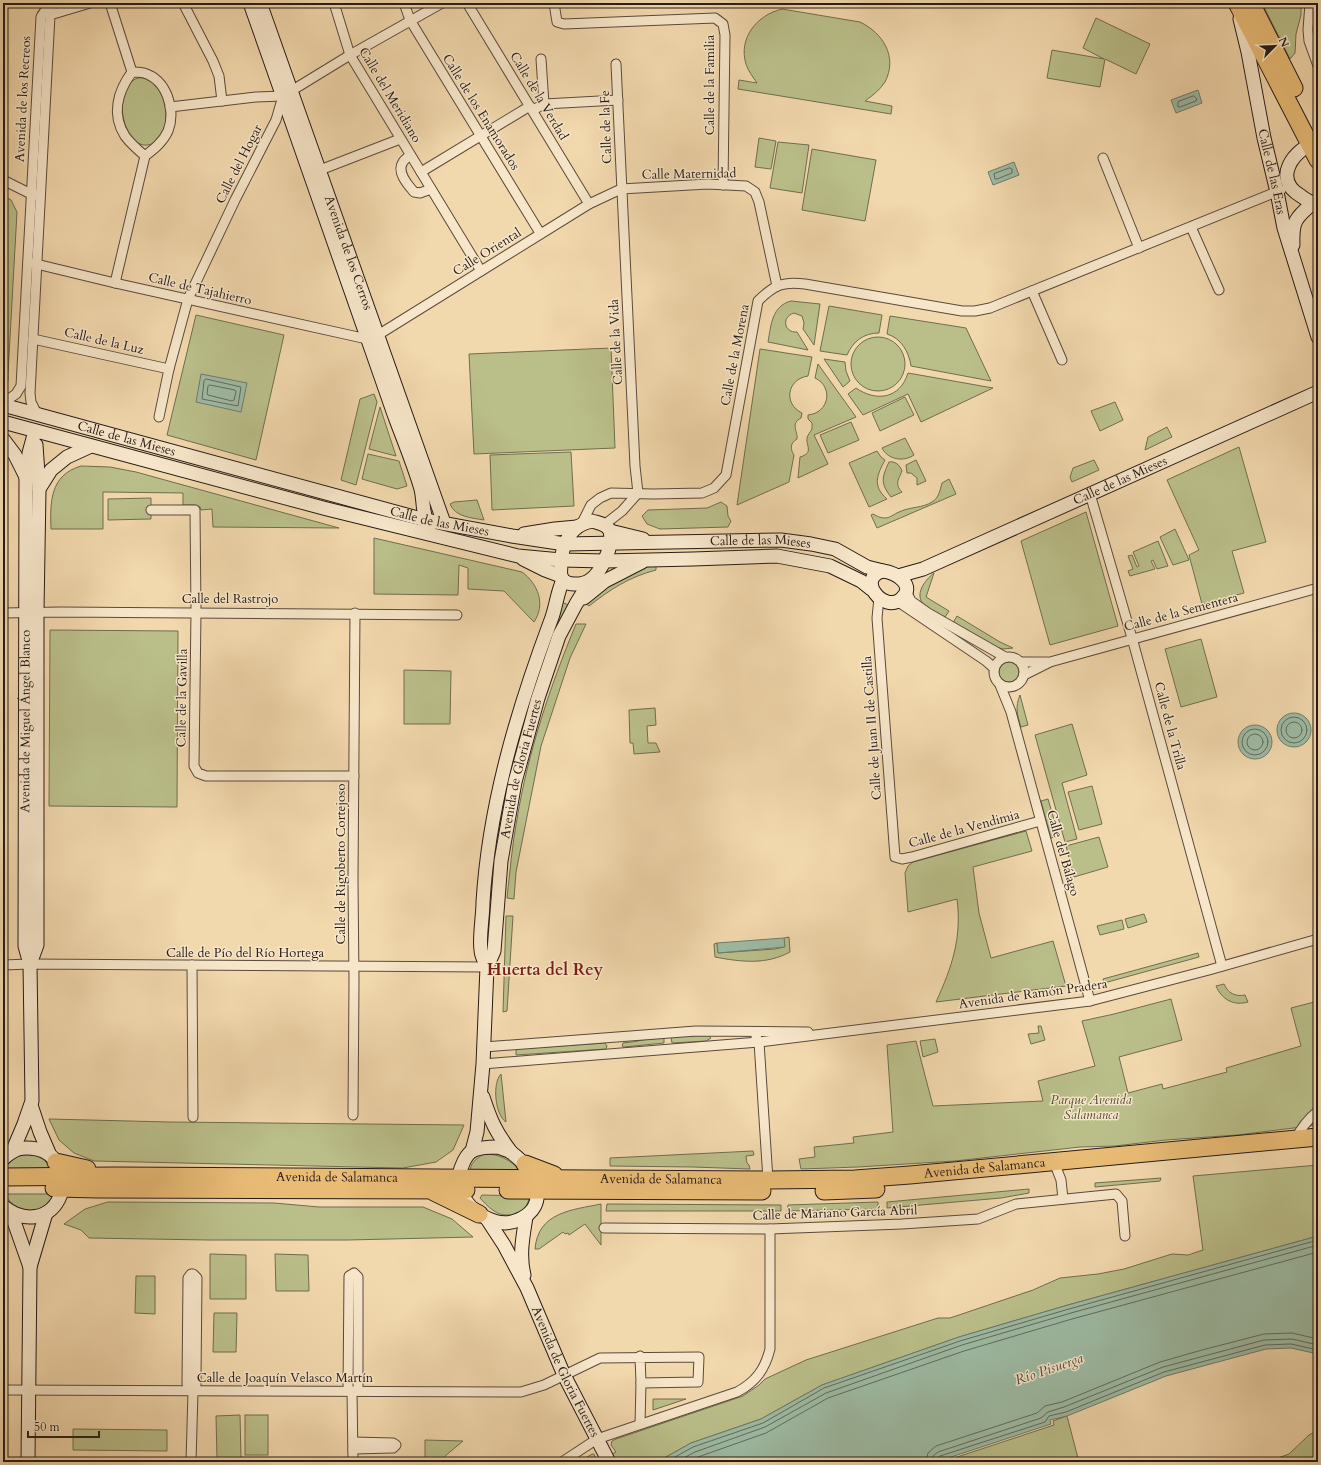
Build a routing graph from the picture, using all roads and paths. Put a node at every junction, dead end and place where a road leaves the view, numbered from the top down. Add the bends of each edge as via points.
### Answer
1 (58, 3) edge
2 (90, 3) edge
3 (110, 3) edge
4 (183, 3) edge
5 (250, 3) edge
6 (260, 3) edge
7 (334, 3) edge
8 (404, 3) edge
9 (442, 3) edge
10 (467, 3) edge
11 (554, 3) edge
12 (1236, 3) edge
13 (1251, 3) edge
14 (1310, 3) edge
15 (49, 8) edge
16 (410, 20) junction
17 (1318, 29) edge
18 (1308, 30) junction
19 (350, 55) junction
20 (541, 59) dead end
21 (616, 64) dead end
22 (1318, 66) edge
23 (132, 72) junction
24 (278, 96) junction
25 (618, 100) junction
26 (222, 101) junction
27 (544, 104) junction
28 (170, 108) junction
29 (531, 108) junction
30 (276, 120) junction
31 (291, 120) junction
32 (481, 136) junction
33 (400, 139) junction
34 (1315, 140) edge
35 (410, 155) junction
36 (145, 156) junction
37 (1103, 158) dead end
38 (1318, 160) edge
39 (320, 170) junction
40 (1272, 170) junction
41 (421, 172) junction
42 (3, 180) edge
43 (1289, 183) junction
44 (723, 185) junction
45 (431, 189) junction
46 (621, 189) junction
47 (1277, 192) junction
48 (31, 193) junction
49 (40, 196) junction
50 (1315, 203) edge
51 (589, 204) junction
52 (1191, 227) junction
53 (540, 233) junction
54 (1139, 248) junction
55 (28, 262) junction
56 (1295, 263) junction
57 (38, 264) junction
58 (481, 271) junction
59 (115, 283) junction
60 (777, 286) junction
61 (1219, 290) dead end
62 (1032, 291) junction
63 (188, 298) junction
64 (373, 337) junction
65 (1318, 337) edge
66 (33, 339) junction
67 (1062, 360) dead end
68 (169, 369) junction
69 (1318, 392) edge
70 (3, 404) edge
71 (36, 414) junction
72 (159, 416) dead end
73 (3, 422) edge
74 (35, 431) junction
75 (3, 439) edge
76 (91, 446) junction
77 (218, 463) junction
78 (26, 477) junction
79 (39, 489) junction
80 (638, 493) junction
81 (422, 494) junction
82 (653, 494) junction
83 (1090, 494) junction
84 (295, 500) junction
85 (436, 502) junction
86 (625, 507) junction
87 (152, 510) dead end
88 (401, 513) junction
89 (425, 520) junction
90 (444, 523) junction
91 (580, 525) junction
92 (608, 533) junction
93 (436, 536) junction
94 (512, 536) junction
95 (565, 544) junction
96 (518, 556) junction
97 (561, 560) junction
98 (646, 560) junction
99 (604, 561) junction
100 (883, 572) junction
101 (562, 578) junction
102 (590, 581) junction
103 (903, 584) junction
104 (1318, 588) edge
105 (875, 593) junction
106 (897, 601) junction
107 (576, 604) junction
108 (196, 612) junction
109 (3, 613) edge
110 (32, 613) junction
111 (355, 613) junction
112 (457, 614) dead end
113 (1132, 638) junction
114 (1005, 657) junction
115 (1021, 662) junction
116 (1050, 662) junction
117 (994, 668) junction
118 (1024, 675) junction
119 (1000, 685) junction
120 (1012, 687) junction
121 (1011, 712) junction
122 (354, 776) junction
123 (1040, 821) junction
124 (895, 857) joint
125 (1318, 939) edge
126 (30, 964) junction
127 (3, 965) edge
128 (192, 965) junction
129 (1222, 966) junction
130 (354, 967) junction
131 (487, 967) junction
132 (1090, 1001) junction
133 (707, 1031) junction
134 (752, 1031) junction
135 (796, 1031) junction
136 (841, 1032) junction
137 (615, 1036) junction
138 (759, 1042) junction
139 (696, 1046) junction
140 (484, 1047) junction
141 (616, 1053) junction
142 (483, 1064) junction
143 (481, 1090) junction
144 (31, 1105) junction
145 (1318, 1111) edge
146 (353, 1115) dead end
147 (193, 1117) dead end
148 (1318, 1137) edge
149 (1295, 1140) junction
150 (1318, 1149) edge
151 (472, 1150) junction
152 (511, 1152) junction
153 (8, 1154) edge
154 (525, 1164) junction
155 (1057, 1168) junction
156 (58, 1170) junction
157 (3, 1177) edge
158 (563, 1178) junction
159 (768, 1180) junction
160 (459, 1184) junction
161 (536, 1185) junction
162 (3, 1188) edge
163 (430, 1190) junction
164 (1063, 1199) junction
165 (7, 1210) edge
166 (46, 1213) junction
167 (483, 1216) junction
168 (526, 1216) junction
169 (604, 1228) dead end
170 (770, 1229) junction
171 (1125, 1236) dead end
172 (30, 1267) junction
173 (527, 1288) junction
174 (640, 1356) junction
175 (564, 1375) junction
176 (641, 1383) junction
177 (3, 1390) edge
178 (28, 1390) junction
179 (192, 1391) junction
180 (353, 1391) junction
181 (640, 1424) junction
182 (597, 1439) junction
183 (608, 1459) edge
184 (28, 1462) edge
185 (191, 1462) edge
186 (353, 1462) edge
187 (562, 1462) edge

1 - 15 street
2 - 15 street
3 - 23 street
4 - 26 street via 219,76
5 - 24 main road, Avenida de los Cerros via 278,82
6 - 24 main road, Avenida de los Cerros
7 - 19 street, Calle del Meridiano
8 - 16 street, Calle de los Enamorados
9 - 16 street
10 - 29 street, Calle de la Verdad
11 - 44 street, Calle de la Familia via 557,22 564,24 715,18 723,24
12 - 34 highway
12 - 40 main road, Calle de las Eras
13 - 34 highway
14 - 18 street
15 - 48 street, Avenida de los Recreos via 41,17
15 - 49 street, Avenida de los Recreos
16 - 19 street
16 - 32 street, Calle de los Enamorados
17 - 18 street
18 - 22 street
19 - 24 street
19 - 33 street, Calle del Meridiano
20 - 27 street
21 - 25 street, Calle de la Fe
23 - 28 street via 144,73 158,82 167,96
23 - 36 street via 120,92 117,114 125,136
24 - 26 street
24 - 30 street, Calle del Hogar
24 - 31 main road, Avenida de los Cerros
24 - 39 main road, Avenida de los Cerros
25 - 27 street
25 - 46 street, Calle de la Fe
26 - 28 street
27 - 29 street
28 - 36 street via 168,131
29 - 32 street
29 - 51 street, Calle de la Verdad
30 - 31 street
30 - 63 street, Calle del Hogar via 234,200
31 - 64 main road, Avenida de los Cerros
32 - 41 street
32 - 53 street, Calle de los Enamorados
33 - 35 street, Calle del Meridiano
33 - 39 street
34 - 38 highway
34 - 43 main road via 1292,159 1288,168
35 - 41 street, Calle del Meridiano
35 - 45 street, Calle del Meridiano via 402,163 401,171 406,182 414,192 420,193
36 - 59 street
37 - 54 street
39 - 64 main road, Avenida de los Cerros
40 - 43 main road
40 - 47 main road, Calle de las Eras
41 - 45 street, Calle del Meridiano
42 - 48 street
43 - 47 street, Calle de la Morena
43 - 50 main road via 1293,191
44 - 46 street, Calle Maternidad
44 - 60 street, Calle Maternidad via 746,186 755,192
45 - 58 street, Calle del Meridiano
46 - 51 street, Calle Oriental
46 - 80 street, Calle de la Vida
47 - 52 street, Calle de la Morena
47 - 56 main road, Calle de las Eras via 1284,228
48 - 49 street
48 - 55 street, Avenida de los Recreos
49 - 57 street, Avenida de los Recreos
50 - 56 main road via 1299,214 1294,227
51 - 53 street, Calle Oriental
52 - 54 street, Calle de la Morena
52 - 61 street
53 - 58 street, Calle Oriental
54 - 62 street, Calle de la Morena
55 - 57 street, Calle de Tajahierro
55 - 70 street, Avenida de los Recreos via 21,386 16,394
56 - 65 main road, Calle de las Eras
57 - 59 street, Calle de Tajahierro
57 - 66 street, Avenida de los Recreos
58 - 64 street, Calle Oriental
59 - 63 street, Calle de Tajahierro
60 - 62 street, Calle de la Morena via 790,282 805,284 962,311 990,308
60 - 82 street, Calle de la Morena via 758,301 726,475 714,488 702,493
62 - 67 street
63 - 64 street, Calle de Tajahierro
63 - 68 street, Calle del Hogar
64 - 81 main road, Avenida de los Cerros
64 - 85 main road, Avenida de los Cerros
66 - 68 street, Calle de la Luz
66 - 71 street, Avenida de los Recreos via 30,394
68 - 72 street, Calle del Hogar
69 - 83 main road, Calle de las Mieses
70 - 71 main road, Calle de las Mieses
70 - 74 main road
71 - 77 main road, Calle de las Mieses
73 - 74 main road, Calle de las Mieses
74 - 76 main road, Calle de las Mieses
74 - 77 main road via 42,424 50,425 203,465
74 - 78 main road, Avenida de Miguel Ángel Blanco
74 - 79 main road, Avenida de Miguel Ángel Blanco
75 - 78 main road, Avenida de Miguel Ángel Blanco
76 - 79 main road via 67,457 51,470
76 - 84 main road, Calle de las Mieses
77 - 88 main road, Calle de las Mieses
78 - 110 main road, Avenida de Miguel Ángel Blanco
79 - 110 main road, Avenida de Miguel Ángel Blanco
80 - 82 street, Calle de la Morena
80 - 86 street, Calle de la Morena
80 - 91 street, Calle de la Morena via 611,493 600,498 591,506
81 - 88 main road via 412,509
81 - 89 main road, Avenida de los Cerros
82 - 86 street, Calle de la Morena
83 - 103 main road, Calle de las Mieses via 923,569
83 - 113 street, Calle de la Trilla
84 - 89 main road via 351,510 408,526 415,526
84 - 93 main road, Calle de las Mieses
85 - 89 main road
85 - 90 main road, Avenida de los Cerros
86 - 92 street, Calle de la Morena
87 - 108 street, Calle de la Gavilla via 195,510
88 - 89 main road, Calle de las Mieses
89 - 90 main road, Calle de las Mieses
89 - 93 main road
90 - 94 main road, Calle de las Mieses
91 - 92 main road via 592,521
91 - 94 main road
91 - 95 main road via 572,531
92 - 95 main road, Calle de las Mieses
92 - 99 main road, Avenida de Gloria Fuertes via 608,553
92 - 100 main road, Calle de las Mieses via 655,542 782,540 811,544 835,549 867,567
93 - 96 main road, Calle de las Mieses
94 - 95 main road, Calle de las Mieses
95 - 97 main road, Avenida de Gloria Fuertes
96 - 97 main road, Calle de las Mieses
96 - 101 main road
97 - 99 main road, Calle de las Mieses
97 - 101 main road, Avenida de Gloria Fuertes
98 - 99 main road, Calle de las Mieses
98 - 105 main road, Calle de las Mieses via 777,556 830,566 861,582
98 - 107 main road via 604,581
99 - 102 main road, Avenida de Gloria Fuertes
100 - 103 main road via 891,572
100 - 105 main road via 877,574 871,582
101 - 102 main road via 577,585
101 - 131 main road, Avenida de Gloria Fuertes via 552,618 521,706 500,784 485,878 480,951
102 - 107 main road, Avenida de Gloria Fuertes
103 - 106 main road via 904,597
103 - 114 street via 911,601
104 - 113 street, Calle de la Sementera
105 - 106 main road via 888,602
105 - 124 street, Calle de Juan II de Castilla
106 - 117 street
107 - 131 main road, Avenida de Gloria Fuertes via 554,650 520,761 501,861 494,950
108 - 110 street, Calle del Rastrojo
108 - 111 street, Calle del Rastrojo
108 - 122 street, Calle de la Gavilla via 194,766 198,772 206,776
109 - 110 street, Calle del Rastrojo
110 - 126 main road, Avenida de Miguel Ángel Blanco via 25,946
111 - 112 street, Calle del Rastrojo
111 - 122 street, Calle de Rigoberto Cortejoso
113 - 116 street, Calle de la Sementera
113 - 129 street, Calle de la Trilla
114 - 115 street via 1013,657
114 - 117 street via 998,661
115 - 116 street, Calle de la Sementera
115 - 118 street
116 - 118 street, Calle de la Sementera
117 - 119 street via 995,678
118 - 120 street via 1020,682
119 - 120 street
119 - 121 street, Calle del Bálago
120 - 121 street, Calle del Bálago
121 - 123 street, Calle del Bálago
122 - 130 street, Calle de Rigoberto Cortejoso
123 - 124 street, Calle de la Vendimia via 912,857
123 - 132 street, Calle del Bálago
125 - 129 street, Avenida de Ramón Pradera
126 - 127 street, Calle de Pío del Río Hortega
126 - 128 street, Calle de Pío del Río Hortega
126 - 144 main road, Avenida de Miguel Ángel Blanco
128 - 130 street, Calle de Pío del Río Hortega
128 - 147 street
129 - 132 street, Avenida de Ramón Pradera
130 - 131 street, Calle de Pío del Río Hortega
130 - 146 street, Calle de Rigoberto Cortejoso
131 - 140 main road, Avenida de Gloria Fuertes
132 - 136 street, Avenida de Ramón Pradera
133 - 134 street, Avenida de Ramón Pradera
133 - 137 street, Avenida de Ramón Pradera
133 - 139 street, Avenida de Ramón Pradera via 714,1037 711,1041
134 - 135 street, Avenida de Ramón Pradera
134 - 138 street
135 - 136 street, Avenida de Ramón Pradera
135 - 138 street, Avenida de Ramón Pradera via 767,1036
136 - 138 street, Avenida de Ramón Pradera
137 - 140 street, Avenida de Ramón Pradera
137 - 141 street
138 - 139 street, Avenida de Ramón Pradera
138 - 159 street
139 - 141 street, Avenida de Ramón Pradera
140 - 142 main road, Avenida de Gloria Fuertes
141 - 142 street, Avenida de Ramón Pradera
142 - 143 main road, Avenida de Gloria Fuertes
143 - 151 main road, Avenida de Gloria Fuertes via 477,1132
143 - 152 main road, Avenida de Gloria Fuertes via 495,1131
144 - 153 main road, Avenida de Miguel Ángel Blanco
144 - 156 main road, Avenida de Miguel Ángel Blanco via 40,1132
145 - 149 street via 1299,1131
148 - 149 highway, Avenida de Salamanca
149 - 155 highway, Avenida de Salamanca
150 - 155 highway, Avenida de Salamanca
151 - 152 main road via 498,1147
151 - 160 main road, Avenida de Gloria Fuertes via 462,1165
152 - 154 main road, Avenida de Gloria Fuertes
153 - 156 main road via 28,1147
154 - 158 highway
154 - 161 main road, Avenida de Gloria Fuertes
155 - 159 highway, Avenida de Salamanca via 855,1179
155 - 161 highway, Avenida de Salamanca via 852,1191
155 - 164 street
156 - 157 highway, Avenida de Salamanca
156 - 160 highway, Avenida de Salamanca via 115,1176
156 - 162 highway, Avenida de Salamanca
156 - 163 highway, Avenida de Salamanca via 98,1189
156 - 166 main road via 58,1202
158 - 159 highway, Avenida de Salamanca
158 - 161 highway, Avenida de Salamanca
160 - 161 highway, Avenida de Salamanca
160 - 163 highway, Avenida de Salamanca
160 - 167 main road, Avenida de Gloria Fuertes via 468,1203
161 - 168 main road via 536,1204
163 - 167 highway
164 - 170 street, Calle de Mariano García Abril via 1016,1204 978,1219
164 - 171 street, Calle de Mariano García Abril via 1116,1194 1122,1200
165 - 166 main road via 31,1218
165 - 172 main road
166 - 172 main road
167 - 168 main road via 502,1223
167 - 173 main road, Avenida de Gloria Fuertes via 504,1245
168 - 173 main road, Avenida de Gloria Fuertes via 521,1262
169 - 170 street, Calle de Mariano García Abril
170 - 181 street via 770,1349 761,1372 753,1382 737,1392
172 - 178 main road
173 - 175 main road, Avenida de Gloria Fuertes
174 - 175 street, Calle de Joaquín Velasco Martín via 600,1358
174 - 176 street
174 - 176 street, Calle de Joaquín Velasco Martín via 699,1356 698,1382
175 - 180 street, Calle de Joaquín Velasco Martín via 521,1392
175 - 182 main road, Avenida de Gloria Fuertes
176 - 181 street
177 - 178 street, Calle de Joaquín Velasco Martín
178 - 179 street, Calle de Joaquín Velasco Martín
178 - 184 main road
179 - 179 street via 196,1384 197,1285 197,1278 193,1274 188,1278 187,1384
179 - 180 street, Calle de Joaquín Velasco Martín
179 - 185 street
180 - 180 street via 358,1277 354,1273 349,1276
180 - 186 street
181 - 182 street
182 - 183 main road, Avenida de Gloria Fuertes
182 - 187 street

